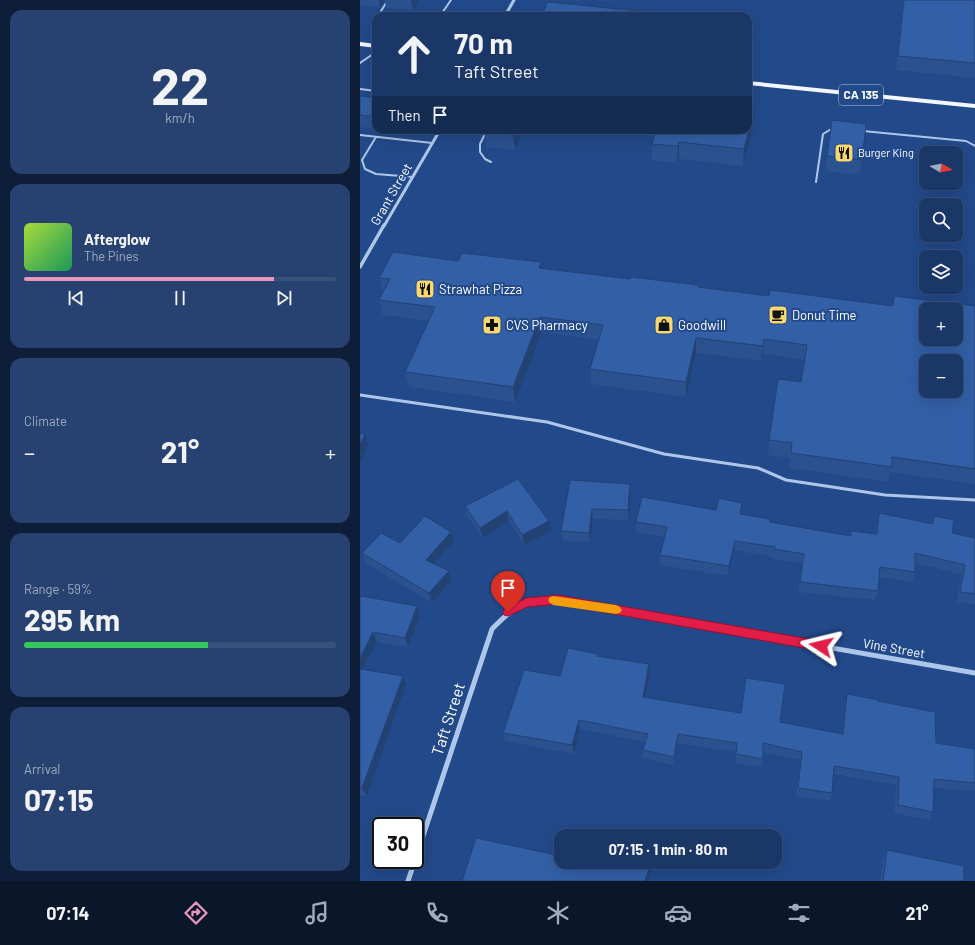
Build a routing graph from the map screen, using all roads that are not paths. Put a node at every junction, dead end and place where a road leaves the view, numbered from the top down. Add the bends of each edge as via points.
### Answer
1 (388, 0) edge
2 (451, 0) edge
3 (514, 0) edge
4 (381, 12) edge
5 (443, 12) edge
6 (507, 12) edge
7 (360, 44) edge
8 (372, 46) edge
9 (372, 55) edge
10 (360, 63) edge
11 (752, 83) edge
12 (360, 89) edge
13 (372, 90) edge
14 (975, 106) edge
15 (839, 128) edge
16 (861, 130) edge
17 (438, 134) edge
18 (485, 134) edge
19 (360, 135) edge
20 (376, 136) junction
21 (432, 143) junction
22 (975, 146) edge
23 (491, 162) dead end
24 (413, 177) junction
25 (816, 182) dead end
26 (360, 267) edge
27 (360, 394) edge
28 (975, 500) edge
29 (526, 603) joint
30 (975, 673) edge
31 (424, 833) edge
32 (412, 869) edge
33 (408, 881) edge

1 - 4 lane
2 - 5 lane
3 - 6 street
7 - 8 main road
9 - 10 lane
11 - 14 main road, CA 135
12 - 13 lane
15 - 25 lane via 832,128 823,134
16 - 22 lane via 966,141
17 - 21 street, Grant Street
18 - 23 lane via 479,152
19 - 20 lane
20 - 21 lane
20 - 24 lane via 362,160 364,169 376,174
21 - 24 street, Grant Street
24 - 26 street, Grant Street
27 - 28 lane via 547,422 664,454 758,468 786,480 886,494
29 - 30 street, Vine Street via 558,600
29 - 31 street, Taft Street via 508,612 492,629
32 - 33 street, Taft Street

